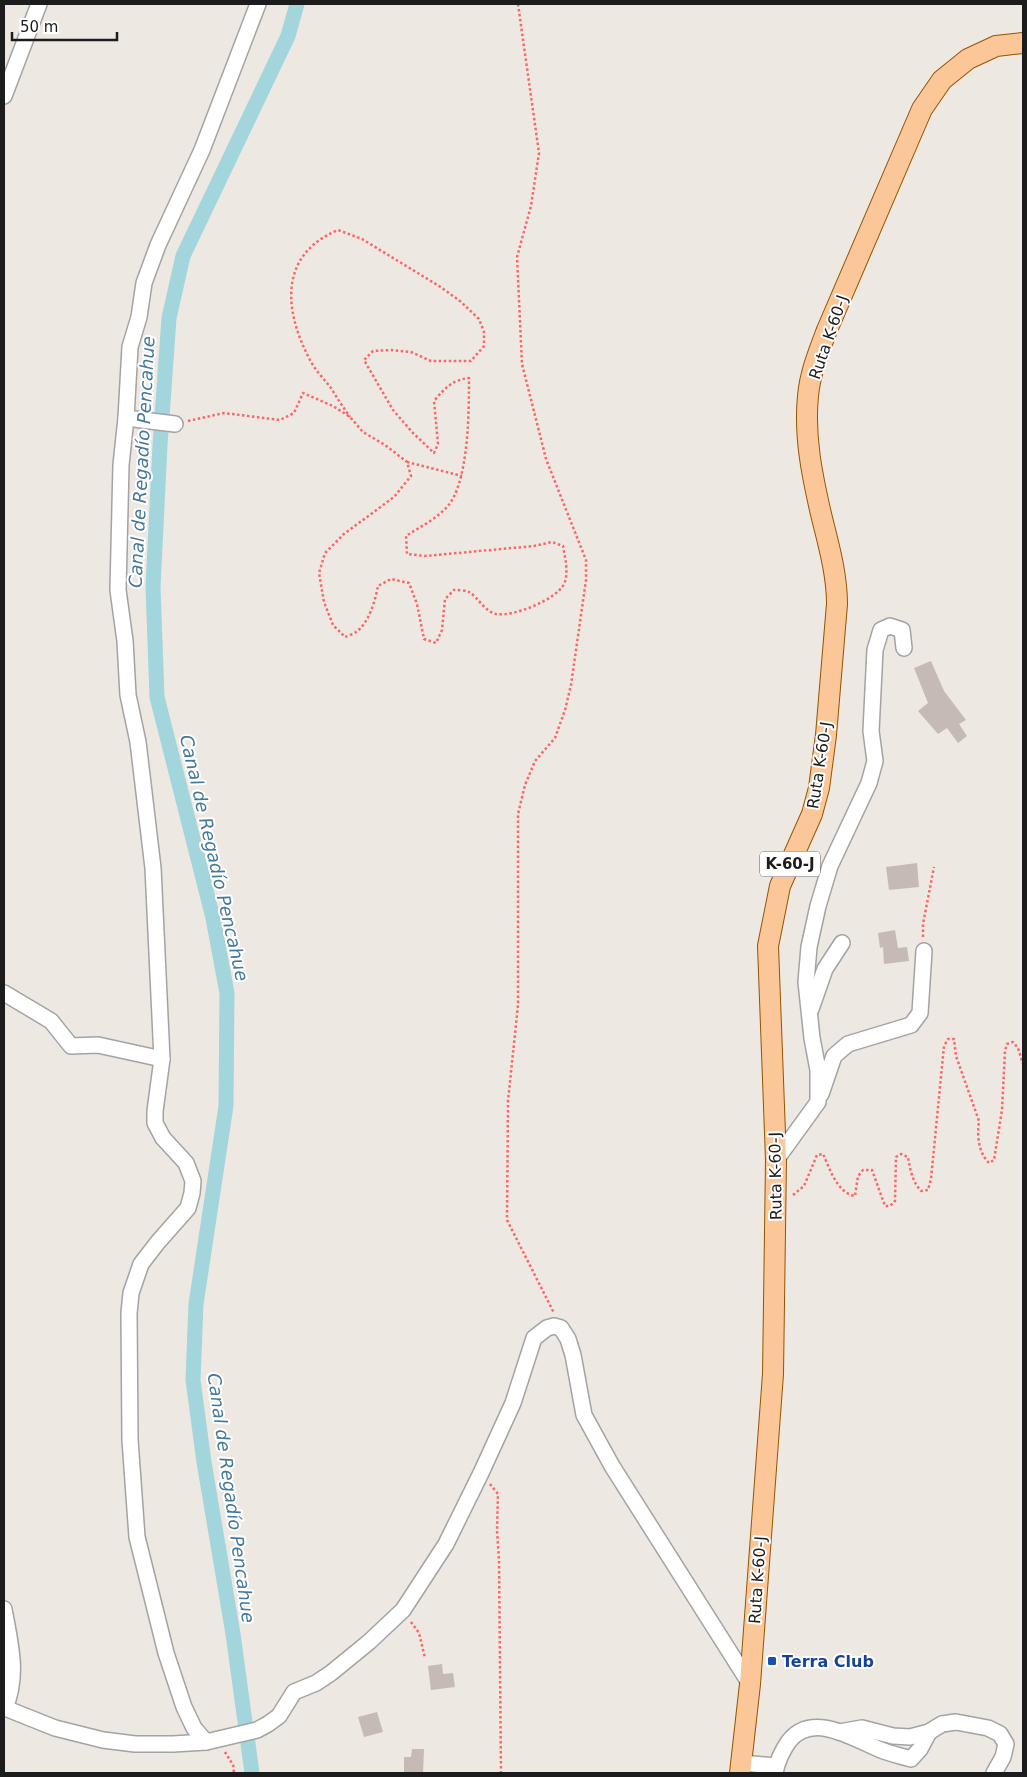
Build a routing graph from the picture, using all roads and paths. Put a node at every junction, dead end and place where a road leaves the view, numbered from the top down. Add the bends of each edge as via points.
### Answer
1 (39, 4) edge
2 (258, 4) edge
3 (518, 4) edge
4 (1023, 42) edge
5 (4, 96) edge
6 (350, 417) junction
7 (126, 418) junction
8 (174, 424) joint
9 (407, 462) junction
10 (462, 476) junction
11 (904, 648) dead end
12 (934, 867) dead end
13 (842, 943) dead end
14 (924, 951) joint
15 (4, 993) edge
16 (809, 1013) junction
17 (162, 1059) junction
18 (1023, 1064) edge
19 (818, 1102) junction
20 (776, 1160) junction
21 (776, 1208) junction
22 (561, 1328) junction
23 (481, 1473) junction
24 (4, 1609) edge
25 (403, 1610) junction
26 (425, 1658) dead end
27 (750, 1684) junction
28 (4, 1708) edge
29 (839, 1732) junction
30 (929, 1732) junction
31 (206, 1742) junction
32 (741, 1768) edge
33 (776, 1770) edge
34 (234, 1773) edge
35 (500, 1773) edge
36 (994, 1773) edge

1 - 5 street
2 - 7 street via 202,150 158,244 144,283 130,347
3 - 22 path via 539,153 531,206 517,258 522,364 546,459 586,560 586,580 565,710 555,738 535,761 518,814 518,1005 508,1101 507,1220
4 - 20 main road, Ruta K-60-J / K-60-J via 996,46 968,60 942,80 922,109 827,330 808,395 807,440 834,569 837,604 819,788 812,814 780,886 768,946
6 - 8 path via 304,393 294,413 280,420 224,413
6 - 9 path via 363,432
6 - 10 path via 310,361 295,327 290,299 294,271 307,249 338,230 362,239 439,286 479,320 484,332 484,346 471,362 431,361 412,352 391,350 373,351 364,360 393,410 434,453 438,444 434,400 445,387 469,378
7 - 8 street
7 - 17 street via 121,465 118,590 128,695 138,742 153,868
9 - 10 path
9 - 10 path via 411,476 394,497 325,552 319,574 324,602 333,625 345,637 357,632 375,601 378,586 391,579 409,584 418,604 424,640 436,643 442,630 445,599 454,590 468,592 495,614 536,605 556,595 565,583 563,546 552,542 425,556 407,554 406,536 448,506
11 - 16 street via 902,630 890,626 881,630 874,650 871,731 874,761 869,783 830,866 818,906 806,982
12 - 14 path via 923,924
13 - 16 street via 825,969
14 - 19 street via 920,1013 911,1025 848,1044 834,1056
15 - 17 street via 51,1021 72,1046 98,1045
16 - 19 street via 818,1070
17 - 31 street via 155,1123 163,1138 186,1163 192,1174 193,1187 188,1208 141,1264 131,1293 130,1440 138,1537 166,1653 184,1707 194,1728
18 - 21 path via 1018,1048 1012,1042 1006,1044 1002,1110 994,1160 989,1163 980,1147 979,1121 956,1056 954,1040 948,1039 944,1046 928,1190 921,1191 916,1185 908,1157 901,1154 896,1157 895,1201 890,1206 885,1206 872,1170 863,1170 858,1176 855,1196 848,1195 840,1188 823,1154 817,1155 804,1186
19 - 20 street
20 - 21 main road, Ruta K-60-J / K-60-J
21 - 27 main road, Ruta K-60-J / K-60-J via 773,1374
22 - 23 street via 547,1328 534,1338 512,1403
22 - 27 street via 573,1355 584,1414 592,1431
23 - 25 street via 446,1544
23 - 35 path via 498,1494
24 - 28 street via 12,1662 12,1692
25 - 26 path via 419,1633
25 - 31 street via 332,1673 294,1692 279,1716 257,1730
27 - 32 main road, Ruta K-60-J / K-60-J
28 - 31 street via 54,1728 103,1740 135,1744
29 - 30 street via 862,1728 910,1737
29 - 30 street via 911,1759
29 - 33 street via 821,1727 807,1728 783,1748
30 - 36 street via 942,1724 956,1722 988,1728 1000,1734 1006,1744
31 - 34 path via 225,1752 234,1765
32 - 33 street

